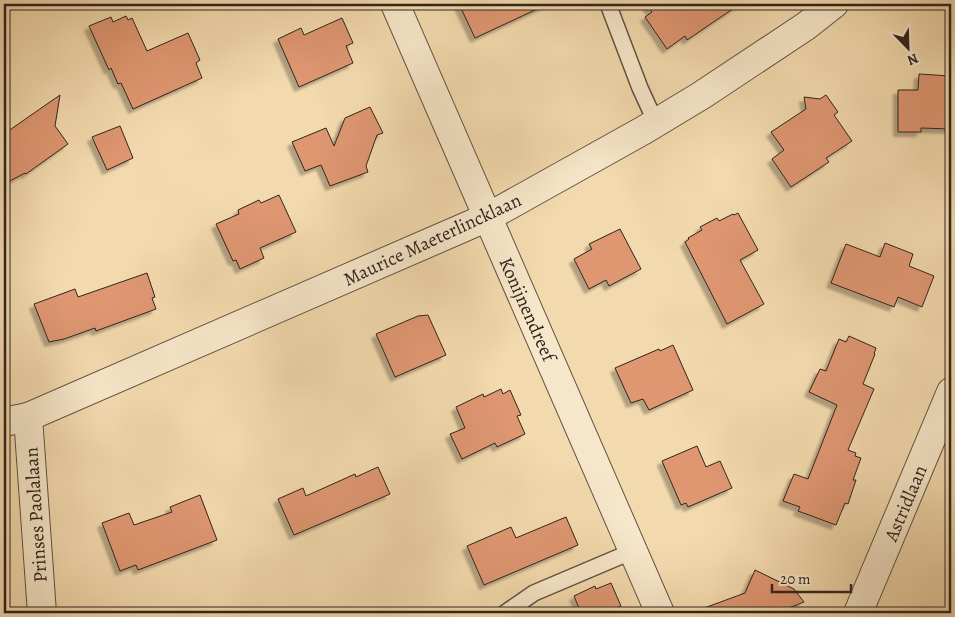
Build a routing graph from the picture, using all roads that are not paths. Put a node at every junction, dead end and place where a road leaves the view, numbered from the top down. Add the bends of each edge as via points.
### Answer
1 (396, 4) edge
2 (608, 4) edge
3 (834, 4) edge
4 (656, 123) junction
5 (488, 217) junction
6 (951, 392) edge
7 (16, 419) edge
8 (633, 551) junction
9 (42, 613) edge
10 (505, 613) edge
11 (660, 613) edge
12 (858, 613) edge

1 - 5 street, Konijnendreef
2 - 4 lane
3 - 4 street, Maurice Maeterlincklaan via 799,31
4 - 5 street, Maurice Maeterlincklaan
5 - 7 street, Maurice Maeterlincklaan
5 - 8 street, Konijnendreef
6 - 12 street, Astridlaan
7 - 9 street, Prinses Paolalaan
8 - 10 lane via 534,593
8 - 11 street, Konijnendreef

